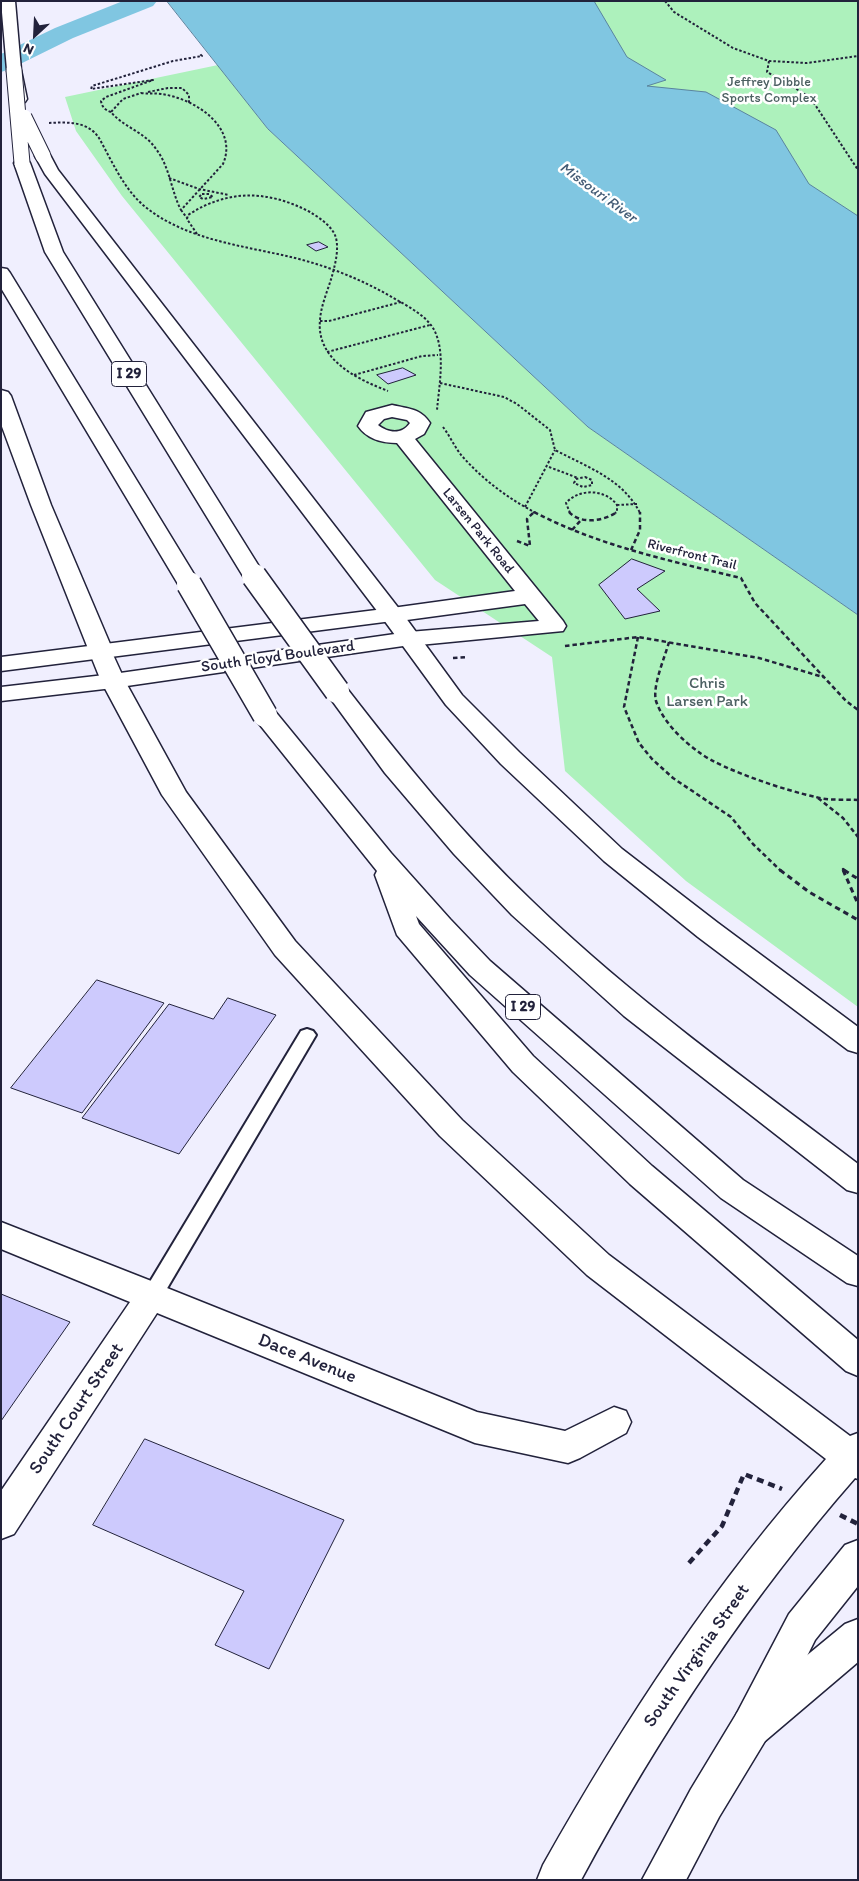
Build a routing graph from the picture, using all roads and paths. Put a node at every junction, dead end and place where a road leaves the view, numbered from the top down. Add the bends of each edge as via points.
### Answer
1 (8, 1) edge
2 (665, 1) edge
3 (200, 54) dead end
4 (858, 56) edge
5 (769, 61) junction
6 (14, 70) junction
7 (147, 92) junction
8 (189, 103) junction
9 (111, 112) junction
10 (49, 124) dead end
11 (858, 170) edge
12 (169, 178) junction
13 (199, 189) junction
14 (213, 192) junction
15 (210, 194) junction
16 (232, 195) junction
17 (210, 199) junction
18 (214, 201) junction
19 (181, 211) junction
20 (187, 218) junction
21 (197, 234) junction
22 (334, 270) junction
23 (1, 273) edge
24 (402, 302) junction
25 (320, 321) junction
26 (430, 325) junction
27 (328, 352) junction
28 (438, 355) junction
29 (354, 375) junction
30 (440, 382) junction
31 (391, 392) dead end
32 (1, 396) edge
33 (428, 408) dead end
34 (439, 421) dead end
35 (402, 436) dead end
36 (555, 450) junction
37 (549, 467) junction
38 (578, 478) junction
39 (587, 487) junction
40 (588, 493) junction
41 (637, 504) junction
42 (617, 505) junction
43 (526, 507) junction
44 (534, 512) junction
45 (582, 519) junction
46 (572, 530) junction
47 (512, 534) dead end
48 (631, 550) junction
49 (530, 596) junction
50 (392, 615) junction
51 (555, 626) joint
52 (638, 637) dead end
53 (409, 639) junction
54 (669, 642) dead end
55 (101, 651) junction
56 (1, 664) edge
57 (113, 681) junction
58 (1, 694) edge
59 (858, 710) edge
60 (818, 798) junction
61 (858, 800) edge
62 (858, 837) edge
63 (382, 859) junction
64 (858, 879) edge
65 (858, 904) edge
66 (857, 918) edge
67 (307, 1034) dead end
68 (858, 1042) edge
69 (858, 1181) edge
70 (1, 1235) edge
71 (858, 1273) edge
72 (152, 1296) junction
73 (858, 1361) edge
74 (614, 1422) dead end
75 (855, 1456) edge
76 (1, 1522) edge
77 (858, 1557) edge
78 (858, 1637) edge
79 (751, 1727) junction
80 (558, 1880) edge
81 (663, 1880) edge

1 - 6 main road, I 29
2 - 5 path via 674,12 733,48
3 - 9 path via 202,56 173,61 92,86 153,80 106,97 101,101 102,105
4 - 5 path via 807,63
5 - 11 path via 767,72 810,97
6 - 50 main road, bridge via 24,117 52,171
6 - 69 main road, I 29, bridge via 22,163 54,252 254,576 337,692 450,833 522,908 634,1009
7 - 8 path
7 - 8 path via 182,88 189,95
7 - 9 path via 129,96
8 - 13 path via 217,122 228,142 224,164
9 - 12 path via 155,147 164,160
10 - 21 path via 76,123 95,132 134,197 168,222
12 - 13 path
12 - 19 path
13 - 14 path
13 - 19 path
14 - 15 path
14 - 16 path
15 - 17 path via 213,197
15 - 17 path via 199,197
16 - 18 path
16 - 22 path via 284,200 322,220 335,235
17 - 18 path
18 - 20 path via 195,209
19 - 20 path
20 - 21 path
21 - 22 path
22 - 24 path via 368,283
22 - 25 path
23 - 63 main road, I 29, bridge via 265,715
24 - 25 path
24 - 26 path
25 - 27 path via 320,334
26 - 27 path
26 - 28 path via 436,334
27 - 29 path
28 - 29 path via 422,356
28 - 30 path
29 - 31 path
30 - 33 path via 437,412
30 - 36 path via 504,397 517,404 550,430
32 - 55 main road via 40,505
34 - 43 path via 462,455 485,477
35 - 49 main road, Larsen Park Road
36 - 37 path
36 - 41 path via 602,472 633,496
37 - 38 path
37 - 43 path via 537,482
38 - 39 path via 574,480 575,485
38 - 39 path via 592,480 593,484
39 - 40 path
40 - 42 path via 607,496
40 - 45 path via 575,495 566,503 568,512
41 - 42 path
41 - 48 path, Riverfront Trail via 641,533
42 - 45 path via 616,512 606,519
43 - 44 path
44 - 46 path
44 - 47 path via 527,519 530,546
45 - 46 path
46 - 48 path
48 - 59 path, Riverfront Trail via 741,578 754,603
49 - 50 main road, South Floyd Boulevard
49 - 51 main road, Larsen Park Road
50 - 53 main road
50 - 55 main road, South Floyd Boulevard
51 - 53 main road, South Floyd Boulevard
52 - 66 path via 624,707 639,743 673,778 731,817 777,868 808,892
53 - 57 main road, South Floyd Boulevard
53 - 68 main road via 454,700 613,855
54 - 60 path via 657,683 656,700 680,737 701,754 735,770
55 - 56 main road, South Floyd Boulevard
55 - 57 main road
57 - 58 main road, South Floyd Boulevard
57 - 75 main road via 175,795 285,948 451,1128 598,1265
60 - 61 path
60 - 62 path via 843,818
63 - 71 main road, I 29 via 480,968 568,1048 732,1188
63 - 73 main road via 407,928 523,1064 641,1175
64 - 65 path via 843,869
67 - 72 lane
70 - 72 main road, Dace Avenue
72 - 74 main road, Dace Avenue via 475,1428 568,1447
72 - 76 main road, South Court Street
75 - 80 main road, South Virginia Street via 811,1501 764,1559 689,1664 654,1716
77 - 79 main road via 802,1627
78 - 79 main road
79 - 81 main road

